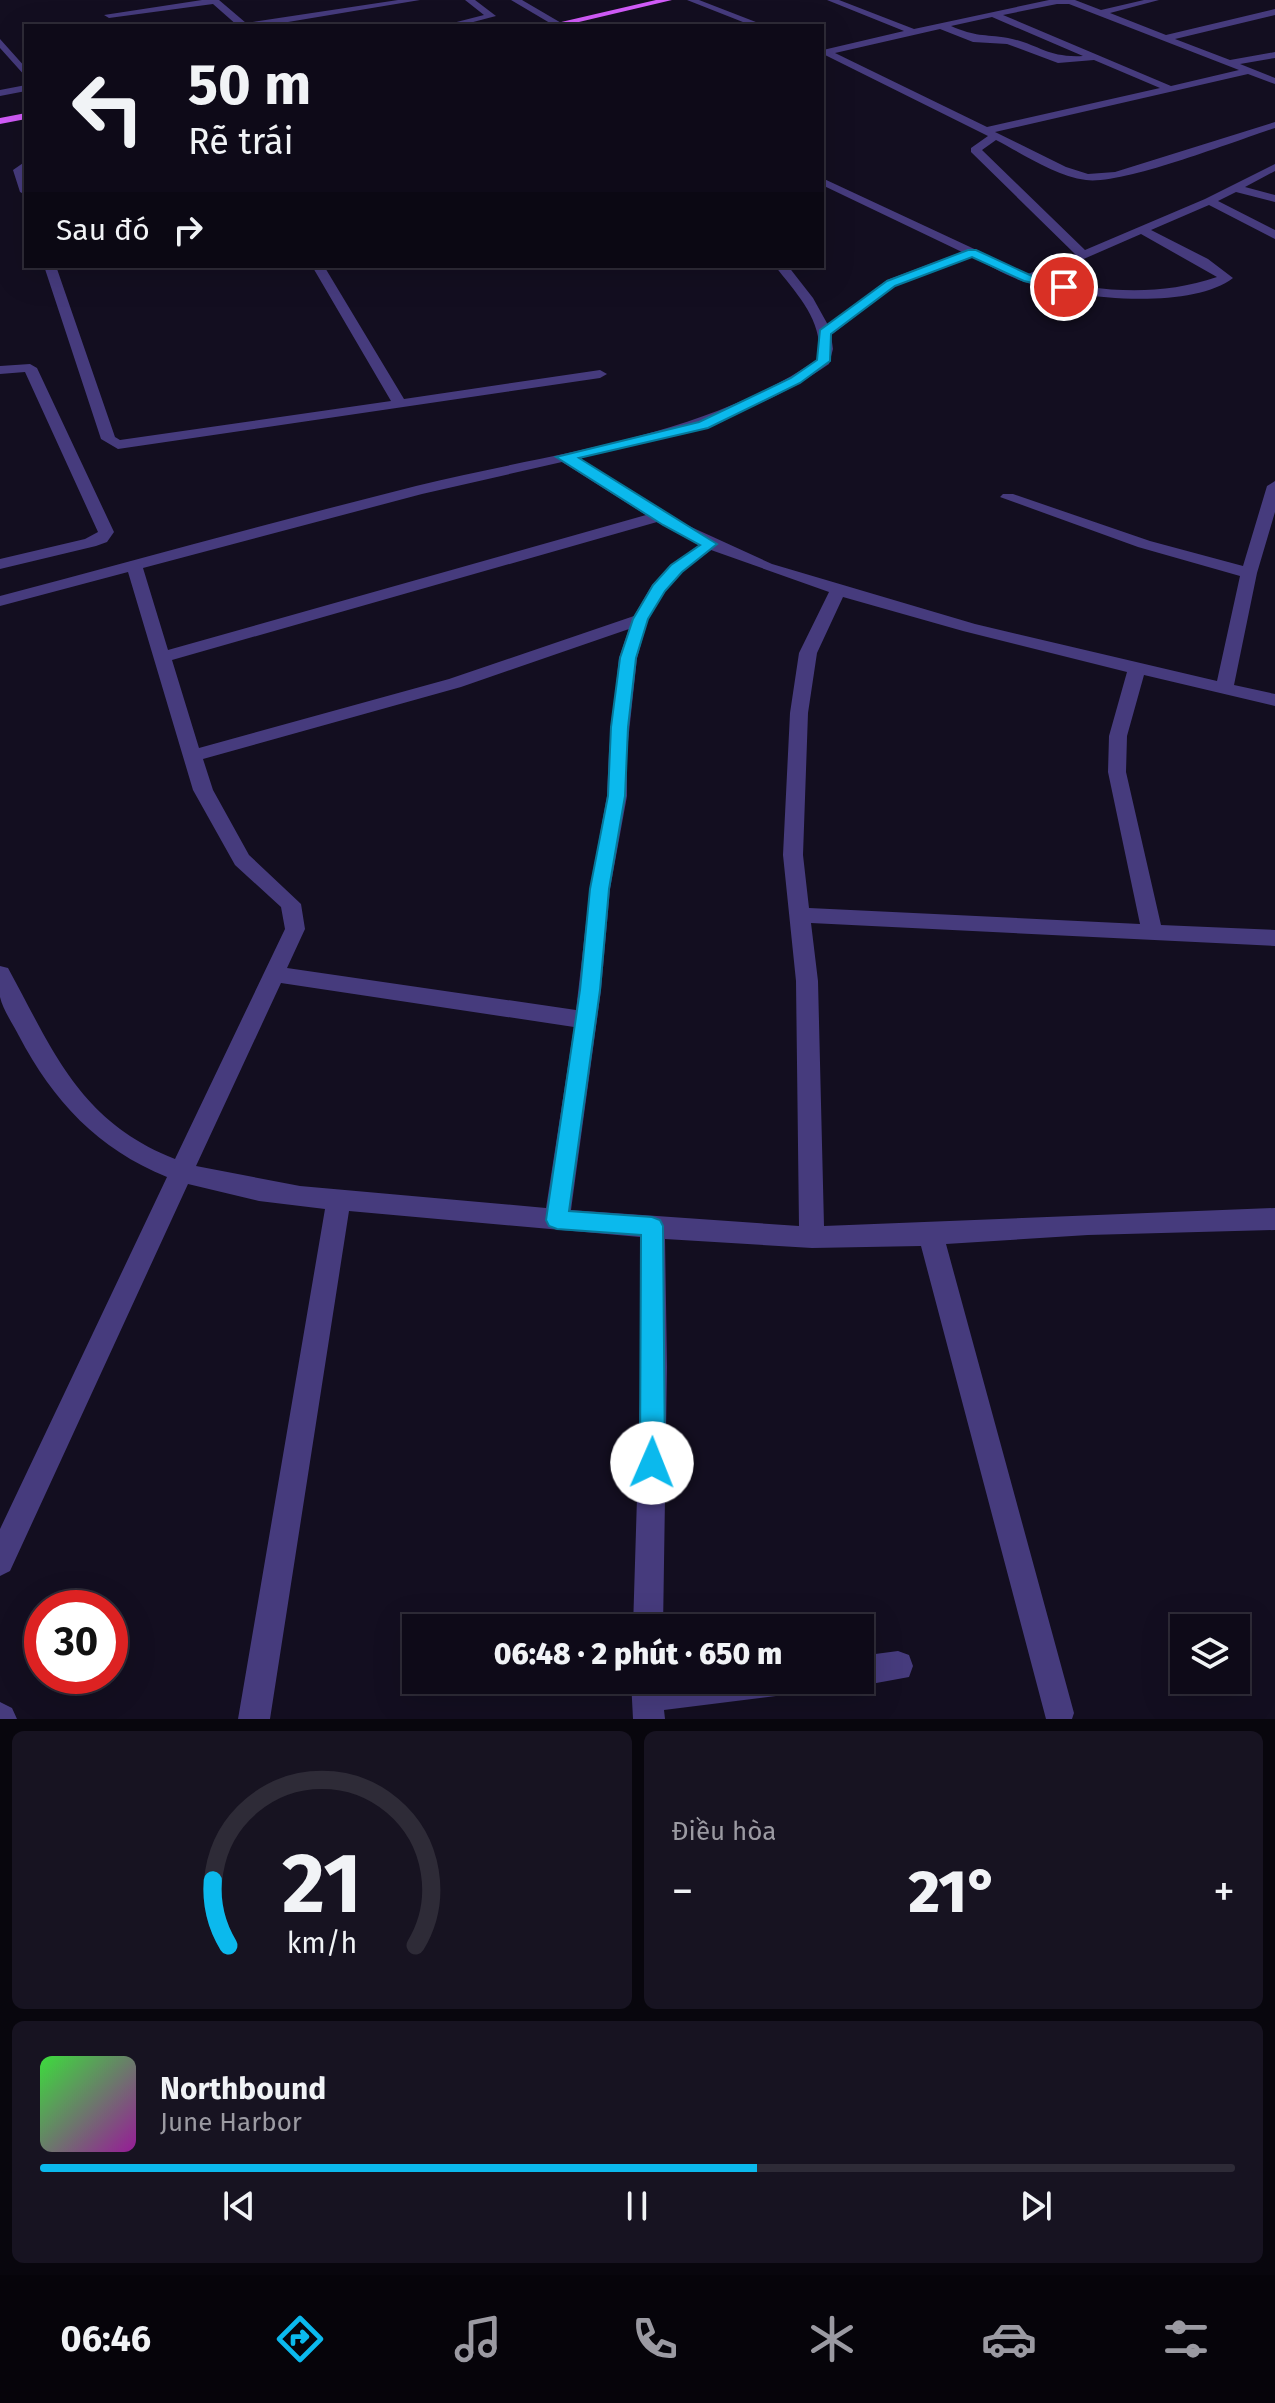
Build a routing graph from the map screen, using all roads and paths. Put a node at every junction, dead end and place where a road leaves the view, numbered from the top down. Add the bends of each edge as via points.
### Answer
1 (416, 0) edge
2 (469, 0) edge
3 (515, 0) edge
4 (668, 0) edge
5 (691, 0) edge
6 (831, 0) edge
7 (861, 0) edge
8 (1155, 0) edge
9 (215, 1) edge
10 (1104, 12) junction
11 (1275, 12) edge
12 (993, 14) junction
13 (873, 15) junction
14 (913, 19) dead end
15 (118, 24) edge
16 (243, 24) edge
17 (258, 24) edge
18 (455, 24) edge
19 (552, 24) edge
20 (559, 24) edge
21 (756, 24) edge
22 (936, 26) junction
23 (911, 31) junction
24 (1165, 38) junction
25 (0, 42) edge
26 (1275, 55) edge
27 (1096, 58) junction
28 (840, 60) junction
29 (1230, 63) junction
30 (824, 64) edge
31 (1249, 71) junction
32 (24, 72) edge
33 (1275, 81) edge
34 (24, 88) edge
35 (1170, 89) junction
36 (0, 93) edge
37 (24, 116) edge
38 (0, 121) edge
39 (1275, 125) edge
40 (990, 134) junction
41 (24, 166) edge
42 (1275, 167) edge
43 (824, 182) edge
44 (24, 186) edge
45 (1236, 188) junction
46 (1275, 199) edge
47 (1209, 201) junction
48 (1144, 231) junction
49 (1275, 235) edge
50 (972, 253) junction
51 (1083, 255) junction
52 (51, 268) edge
53 (319, 268) edge
54 (783, 268) edge
55 (1028, 279) junction
56 (825, 333) junction
57 (0, 370) edge
58 (600, 374) dead end
59 (400, 404) junction
60 (562, 457) junction
61 (1275, 486) edge
62 (1008, 497) dead end
63 (1272, 514) edge
64 (660, 516) junction
65 (710, 544) junction
66 (0, 564) edge
67 (134, 566) junction
68 (1249, 573) junction
69 (838, 590) junction
70 (0, 601) edge
71 (640, 619) junction
72 (162, 657) junction
73 (1137, 669) junction
74 (1224, 688) junction
75 (1275, 700) edge
76 (193, 756) junction
77 (801, 915) junction
78 (1152, 933) junction
79 (1275, 938) edge
80 (0, 974) edge
81 (272, 974) junction
82 (585, 1020) junction
83 (181, 1172) junction
84 (339, 1199) junction
85 (1275, 1219) edge
86 (557, 1220) junction
87 (652, 1226) junction
88 (931, 1236) junction
89 (812, 1237) junction
90 (0, 1561) edge
91 (648, 1614) edge
92 (898, 1666) dead end
93 (874, 1669) edge
94 (683, 1694) edge
95 (647, 1699) edge
96 (1059, 1713) dead end
97 (254, 1719) edge

1 - 17 street
2 - 18 street via 491,16
3 - 19 street
4 - 20 main road
5 - 21 street
6 - 13 street
7 - 13 street via 891,11
8 - 10 street
9 - 15 street via 106,11
9 - 16 street
10 - 12 street via 1057,1
10 - 24 street
11 - 24 street
12 - 22 street
12 - 27 street
13 - 23 street
14 - 22 street
22 - 23 street
22 - 27 street via 973,39 1008,41 1058,60
23 - 28 street via 826,52
24 - 29 street
25 - 32 street
26 - 29 street
27 - 35 street
28 - 30 street
28 - 40 street
29 - 31 street
31 - 33 street
31 - 35 street
34 - 36 street
35 - 40 street
37 - 38 main road
39 - 40 street via 1102,178 1062,169
40 - 51 street via 975,150
41 - 44 street via 19,170
42 - 45 street
43 - 50 street
45 - 46 street
45 - 47 street
47 - 48 street
47 - 49 street
48 - 51 street
48 - 55 street via 1227,278 1189,292 1131,297
50 - 55 street
50 - 56 street via 891,283
51 - 55 street
52 - 59 street via 108,439 118,445
53 - 59 street
54 - 56 street via 806,296
56 - 60 street via 824,361 716,419
57 - 66 street via 30,368 106,532 90,543
58 - 59 street
60 - 64 street
60 - 67 street
61 - 63 street
62 - 68 street
63 - 68 street
64 - 65 street
64 - 72 street
65 - 69 street
65 - 71 street via 677,568
67 - 70 street
67 - 72 street
68 - 74 street
69 - 73 street
69 - 77 street via 808,653 799,713 793,855
71 - 76 street via 455,683
71 - 82 street via 628,658 617,796
72 - 76 street
73 - 74 street
73 - 78 street via 1116,752 1117,772
74 - 75 street
76 - 81 street via 203,790 242,860 278,890 295,914 295,929
77 - 78 street
77 - 89 street
78 - 79 street
80 - 83 street via 39,1057 69,1098 119,1143
81 - 82 street
81 - 83 street
82 - 86 street
83 - 84 street via 277,1193
83 - 90 street
84 - 86 street
84 - 97 street
85 - 88 street
86 - 87 street
87 - 89 street
87 - 91 street
88 - 89 street
88 - 96 street
92 - 93 street
94 - 95 street

